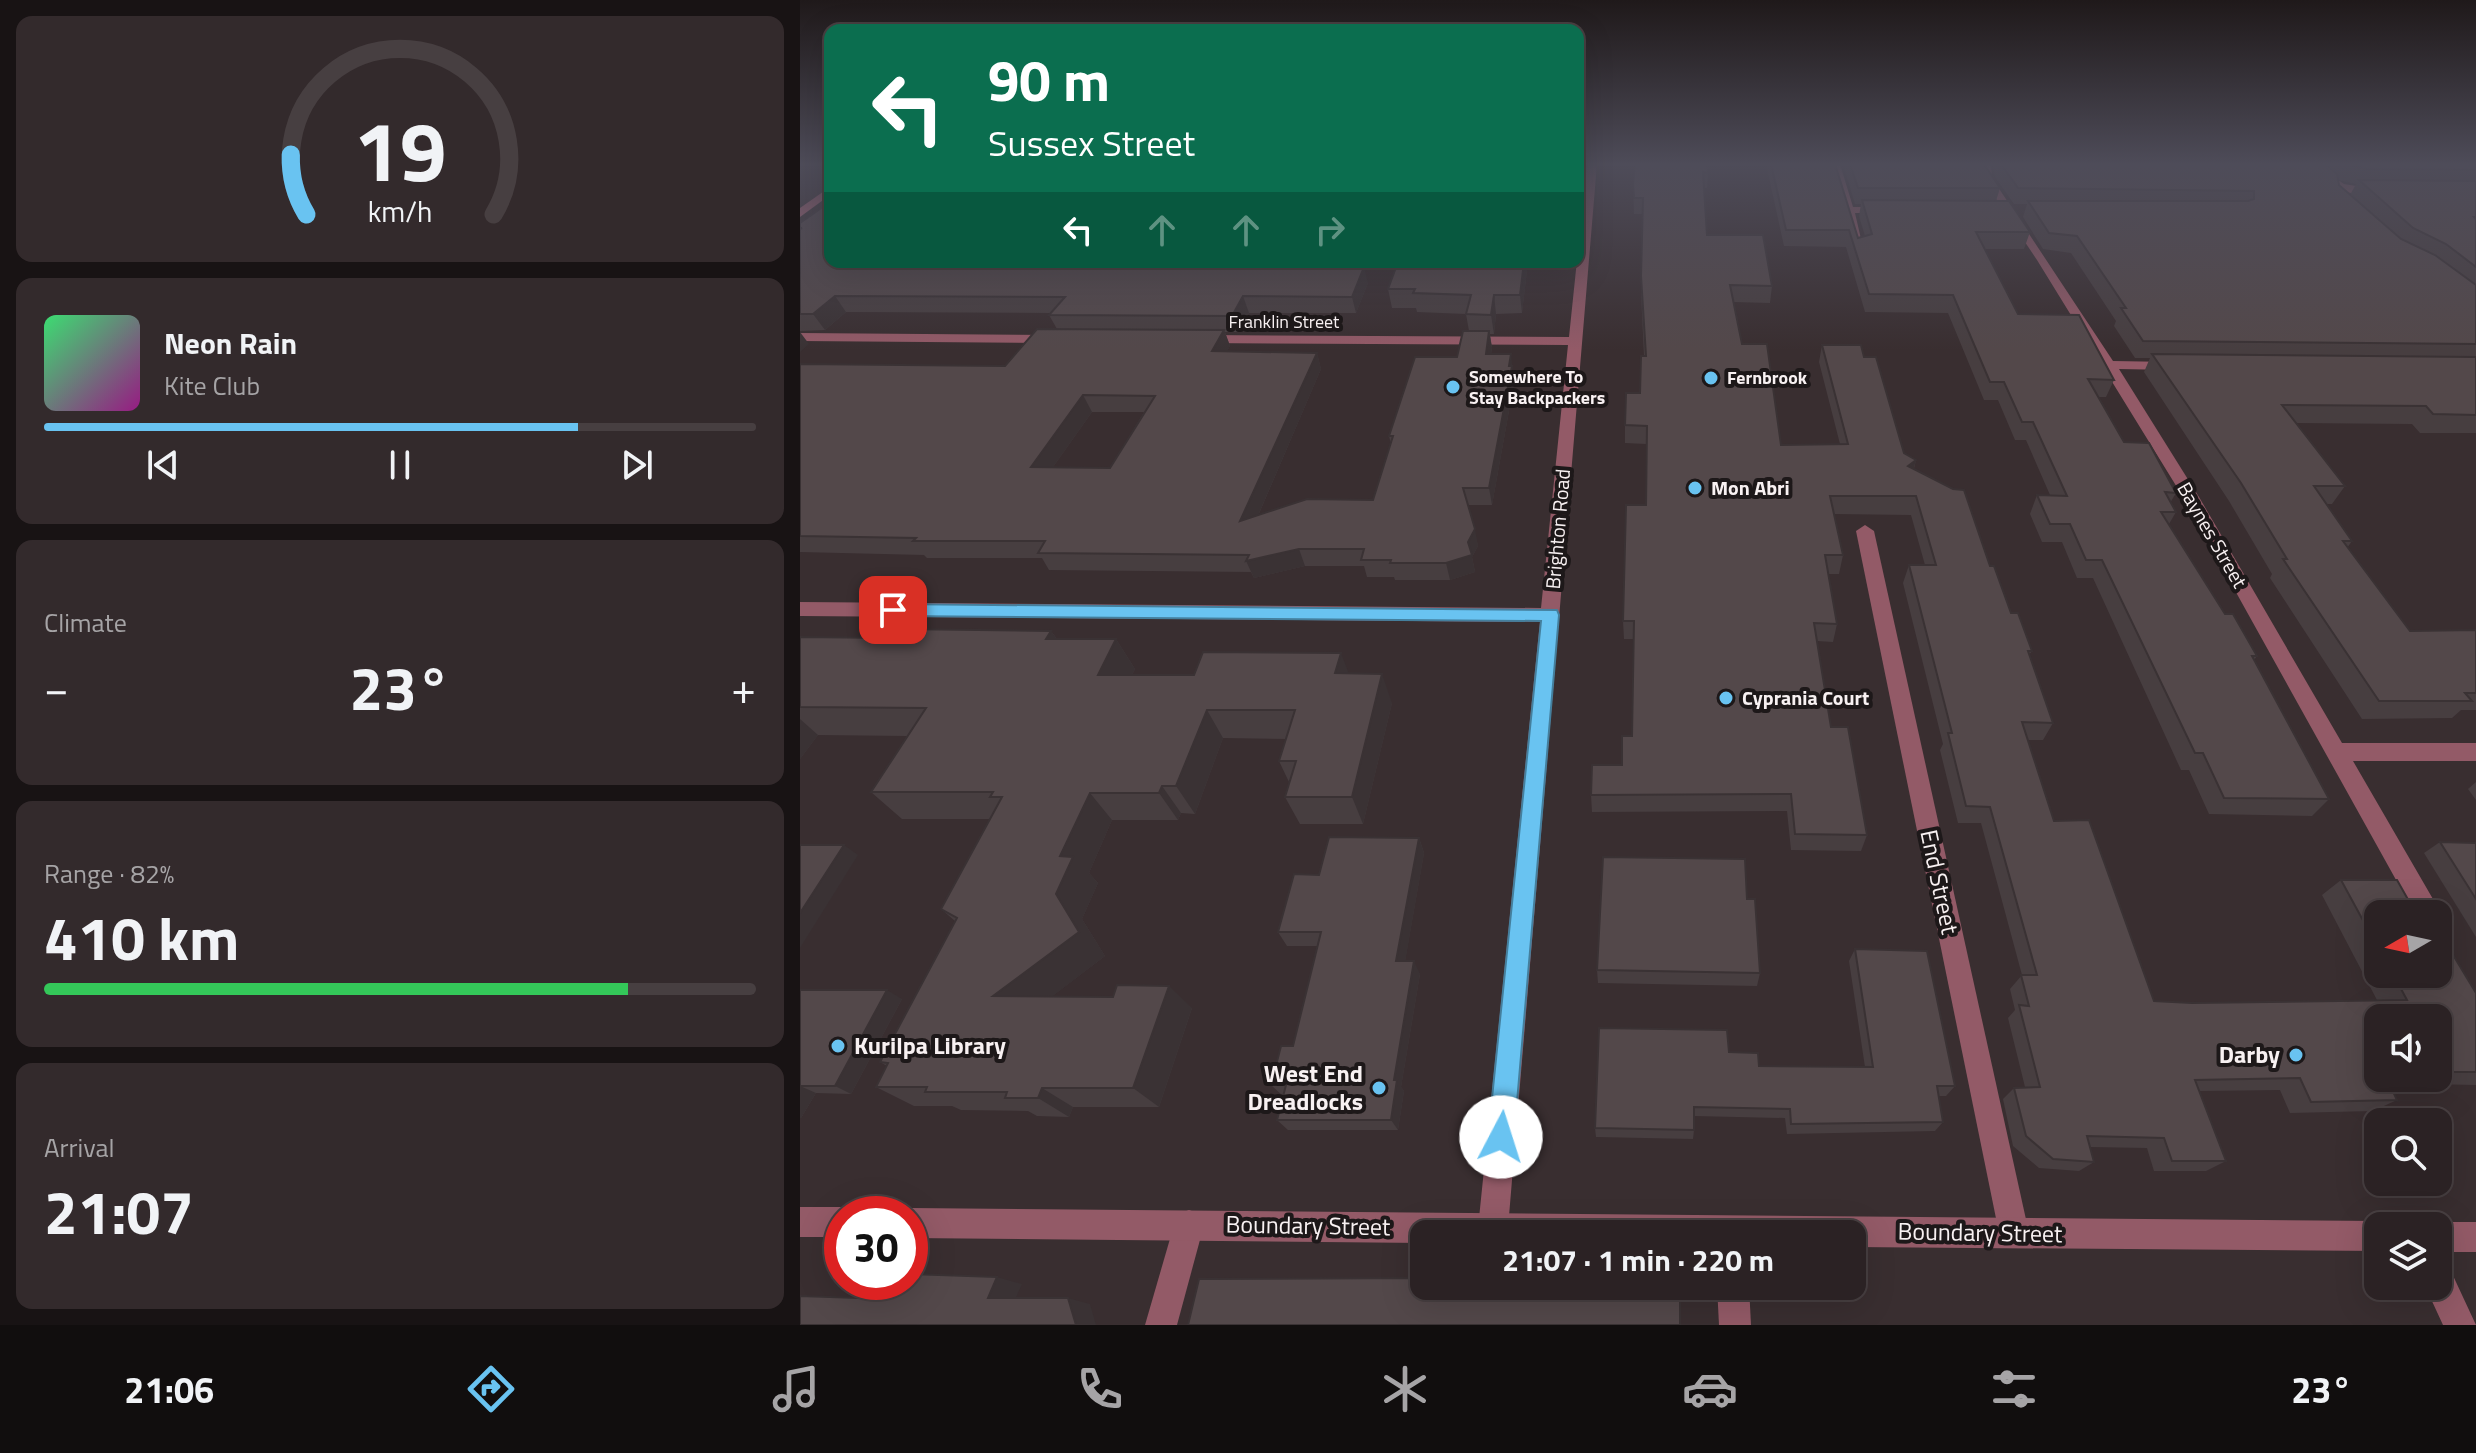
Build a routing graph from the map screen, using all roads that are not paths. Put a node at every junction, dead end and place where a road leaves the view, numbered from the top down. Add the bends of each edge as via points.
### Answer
1 (1586, 226) edge
2 (1854, 226) edge
3 (2019, 226) edge
4 (1860, 249) edge
5 (1584, 252) edge
6 (1583, 268) edge
7 (800, 337) edge
8 (1071, 339) edge
9 (1182, 339) edge
10 (1576, 341) junction
11 (2108, 365) junction
12 (2181, 366) edge
13 (1865, 531) dead end
14 (800, 609) edge
15 (1550, 615) junction
16 (2333, 752) junction
17 (2476, 752) edge
18 (2420, 900) edge
19 (1494, 1220) edge
20 (800, 1222) edge
21 (824, 1222) edge
22 (928, 1223) edge
23 (1189, 1225) junction
24 (1410, 1227) edge
25 (1866, 1232) edge
26 (2014, 1233) junction
27 (2364, 1236) edge
28 (2452, 1237) edge
29 (2476, 1237) edge
30 (1734, 1300) edge
31 (2448, 1300) edge
32 (1161, 1325) edge
33 (1735, 1325) edge
34 (2460, 1325) edge

1 - 5 street, Brighton Road
2 - 4 street
3 - 11 street, Baynes Street
6 - 10 street, Brighton Road
7 - 8 street
9 - 10 street, Franklin Street
10 - 15 street, Brighton Road
11 - 12 street
11 - 16 street, Baynes Street via 2196,506
13 - 26 street, End Street
14 - 15 street
15 - 19 street, Brighton Road
16 - 17 street
16 - 18 street, Baynes Street
20 - 21 street
22 - 23 street, Boundary Street
23 - 24 street, Boundary Street
23 - 32 street
25 - 26 street, Boundary Street
26 - 27 street, Boundary Street
28 - 29 street
30 - 33 street
31 - 34 street

